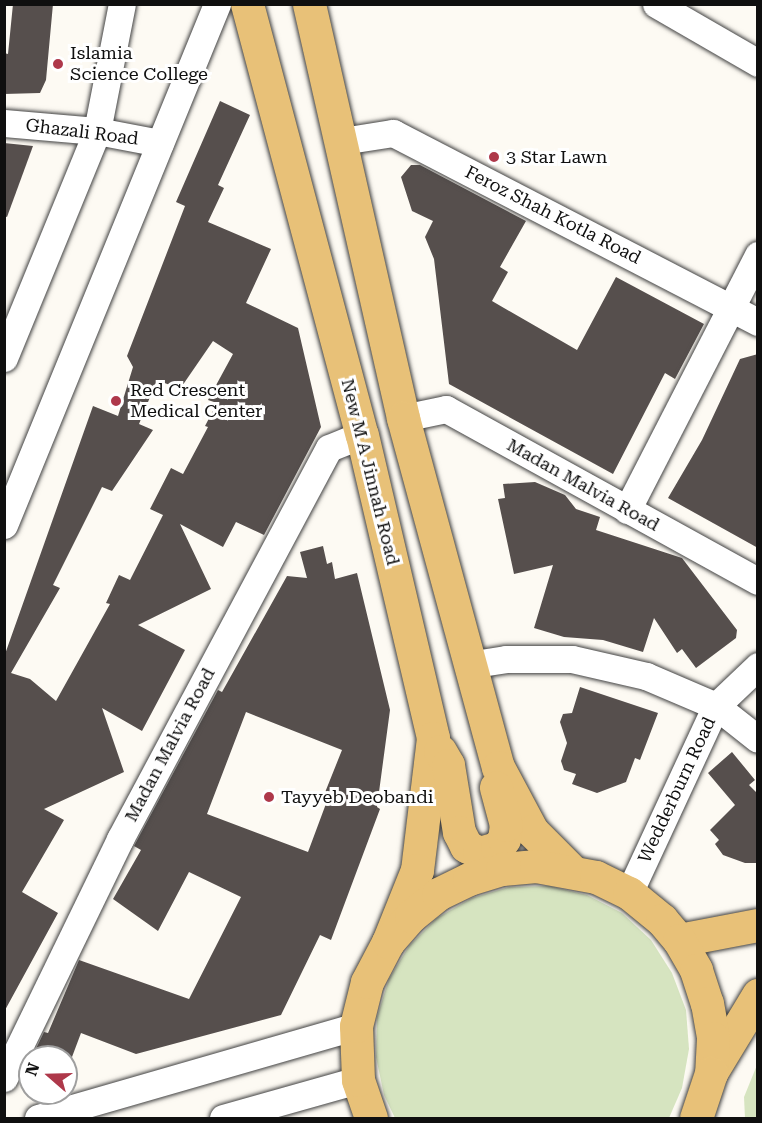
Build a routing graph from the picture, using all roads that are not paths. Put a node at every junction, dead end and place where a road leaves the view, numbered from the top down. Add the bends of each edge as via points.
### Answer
1 (122, 4) edge
2 (217, 4) edge
3 (247, 4) edge
4 (309, 4) edge
5 (661, 6) edge
6 (758, 63) edge
7 (4, 123) edge
8 (97, 131) junction
9 (342, 141) junction
10 (160, 143) junction
11 (758, 255) edge
12 (731, 306) junction
13 (758, 322) edge
14 (8, 342) edge
15 (403, 418) junction
16 (362, 435) junction
17 (627, 510) junction
18 (4, 525) edge
19 (758, 581) edge
20 (468, 665) junction
21 (758, 666) edge
22 (717, 706) junction
23 (433, 738) junction
24 (758, 739) edge
25 (498, 767) junction
26 (571, 870) junction
27 (629, 893) junction
28 (758, 925) edge
29 (679, 940) junction
30 (388, 942) junction
31 (758, 995) edge
32 (356, 1026) junction
33 (711, 1073) junction
34 (4, 1078) edge
35 (358, 1080) junction
36 (701, 1115) edge
37 (38, 1119) edge
38 (223, 1119) edge
39 (371, 1119) edge

1 - 8 street
2 - 10 street
3 - 16 main road, New M A Jinnah Road
4 - 9 main road
5 - 6 street
7 - 8 street, Ghazali Road
8 - 10 street, Ghazali Road
8 - 14 street
9 - 12 street, Feroz Shah Kotla Road via 393,133
9 - 15 main road
10 - 18 street
11 - 12 street
12 - 13 street, Feroz Shah Kotla Road
12 - 17 street
15 - 17 street, Madan Malvia Road via 446,409
15 - 20 main road
16 - 23 main road, New M A Jinnah Road
16 - 34 street, Madan Malvia Road via 329,448 120,839
17 - 19 street, Madan Malvia Road
20 - 22 street via 506,659 572,659 646,676
20 - 25 main road
21 - 22 street, Wedderburn Road
22 - 24 street
22 - 27 street, Wedderburn Road
23 - 25 main road via 447,765 459,832 466,846 479,853 497,848 504,839 506,825 496,786
23 - 30 main road, New M A Jinnah Road via 417,870
25 - 26 main road via 532,831
26 - 27 main road
26 - 30 main road via 525,867 469,879 429,902
27 - 29 main road
28 - 29 main road
29 - 33 main road via 696,970 707,1003 713,1038
30 - 32 main road via 367,982
31 - 33 main road
32 - 35 main road
32 - 37 street
33 - 36 main road
35 - 38 street
35 - 39 main road

